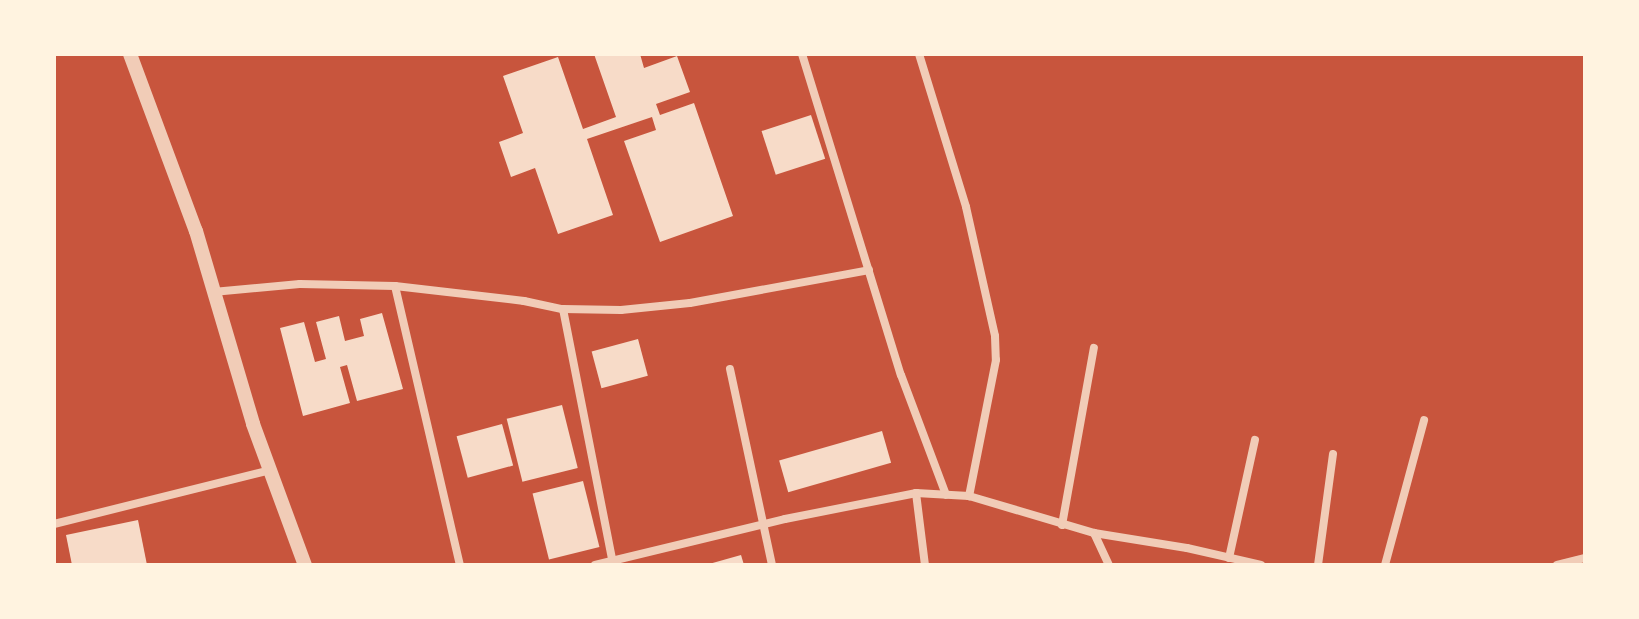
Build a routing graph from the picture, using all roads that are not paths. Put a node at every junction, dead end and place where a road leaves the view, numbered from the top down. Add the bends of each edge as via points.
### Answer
1 (130, 54) edge
2 (802, 54) edge
3 (919, 54) edge
4 (869, 270) junction
5 (395, 286) junction
6 (213, 292) junction
7 (563, 309) junction
8 (1094, 348) dead end
9 (730, 369) dead end
10 (1424, 420) dead end
11 (1255, 440) dead end
12 (1333, 454) dead end
13 (270, 470) junction
14 (916, 493) junction
15 (946, 495) junction
16 (969, 496) junction
17 (765, 523) junction
18 (54, 524) edge
19 (1062, 525) junction
20 (1094, 533) junction
21 (1229, 558) junction
22 (1585, 558) edge
23 (613, 563) edge
24 (305, 565) edge
25 (460, 565) edge
26 (595, 565) edge
27 (772, 565) edge
28 (925, 565) edge
29 (1109, 565) edge
30 (1261, 565) edge
31 (1318, 565) edge
32 (1385, 565) edge
33 (1557, 565) edge

1 - 6 street via 196,231
2 - 4 street
3 - 16 street via 966,207 995,336 996,360
4 - 7 street via 690,303
4 - 15 street
5 - 6 street via 300,284
5 - 7 street
5 - 25 street
6 - 13 street
7 - 23 street
8 - 19 street
9 - 17 street
10 - 32 street
11 - 21 street
12 - 31 street
13 - 18 street
13 - 24 street
14 - 15 street
14 - 17 street
14 - 28 street
15 - 16 street
16 - 19 street
17 - 23 street
17 - 27 street
19 - 20 street
20 - 21 street
20 - 29 street
21 - 30 street
22 - 33 street
23 - 26 street

